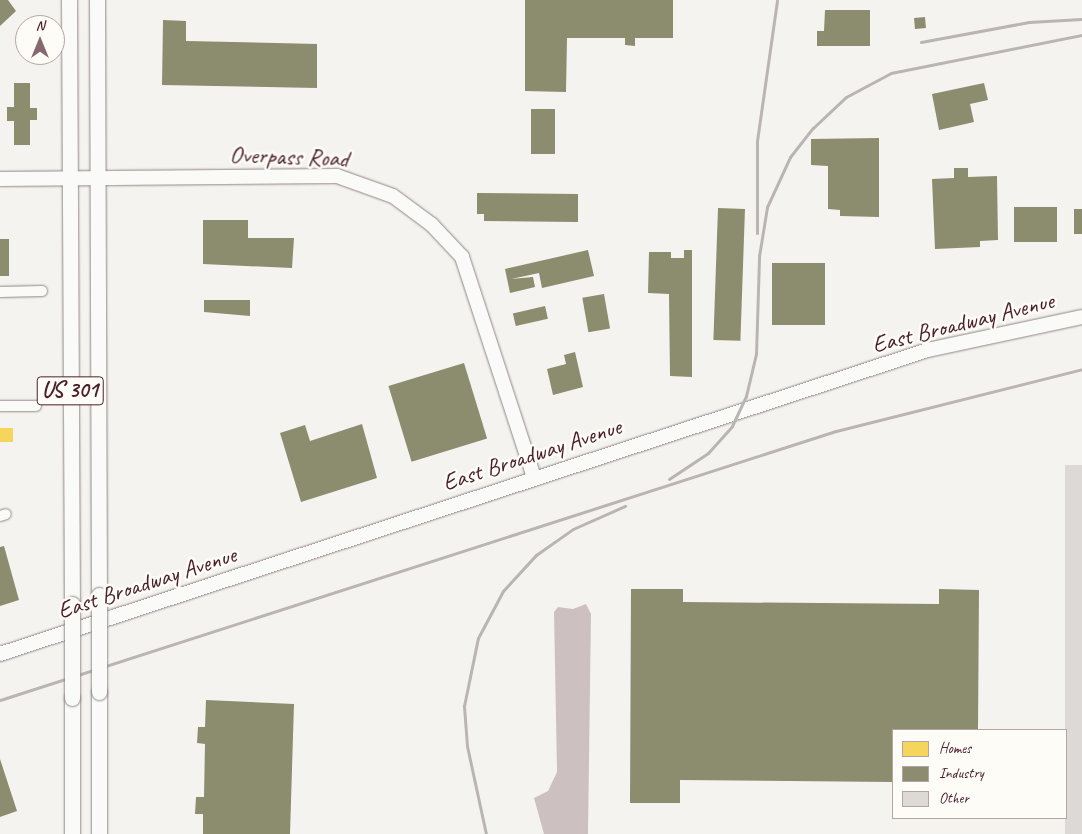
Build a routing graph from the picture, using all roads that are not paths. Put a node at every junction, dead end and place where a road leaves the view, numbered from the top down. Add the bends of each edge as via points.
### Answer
1 (69, 0) edge
2 (97, 0) edge
3 (0, 179) edge
4 (69, 179) junction
5 (98, 179) junction
6 (42, 291) dead end
7 (0, 292) edge
8 (1082, 317) edge
9 (0, 406) edge
10 (36, 406) dead end
11 (534, 477) junction
12 (0, 654) edge
13 (72, 834) edge
14 (99, 834) edge

1 - 4 main road, US 301
2 - 5 main road, US 301
3 - 4 main road, Overpass Road
4 - 5 main road, Overpass Road
4 - 13 main road, US 301, bridge
5 - 11 main road, Overpass Road via 337,176 372,185 415,210 462,257
5 - 14 main road, US 301, bridge
6 - 7 street
8 - 11 main road, East Broadway Avenue via 928,350
9 - 10 street
11 - 12 main road, East Broadway Avenue

